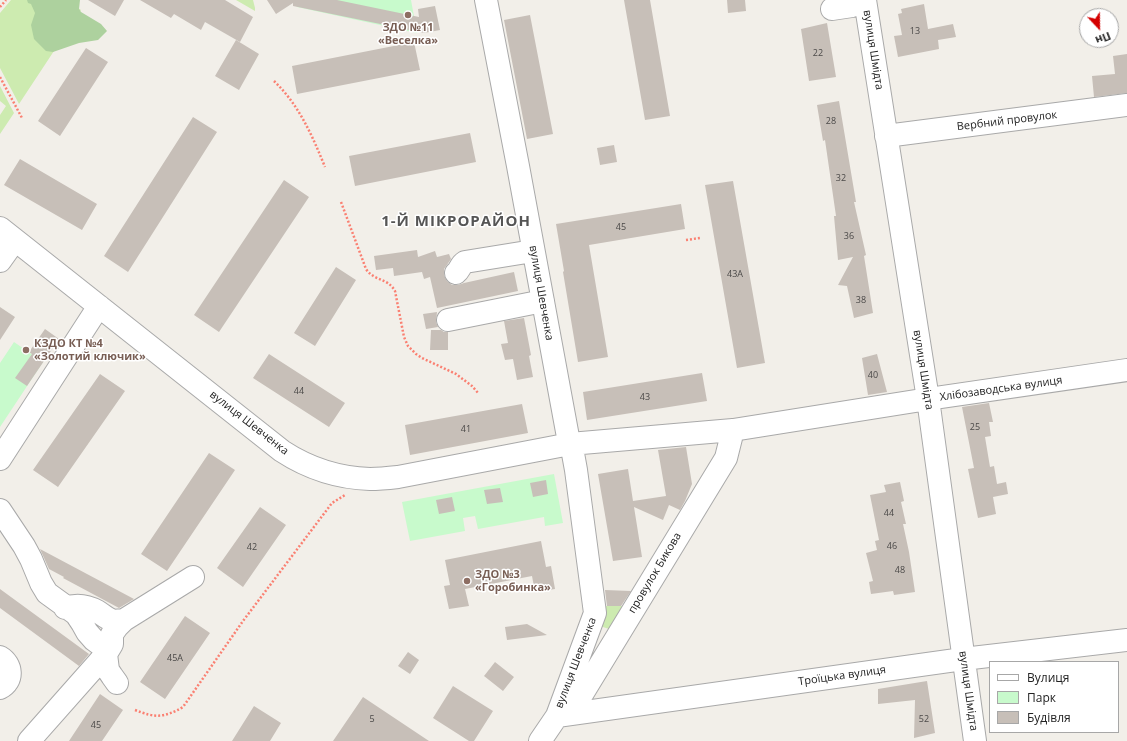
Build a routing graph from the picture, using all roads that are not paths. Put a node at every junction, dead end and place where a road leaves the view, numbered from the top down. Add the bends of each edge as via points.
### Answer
1 (486, 0) edge
2 (850, 5) edge
3 (1127, 106) edge
4 (886, 136) junction
5 (8, 234) edge
6 (533, 251) junction
7 (0, 261) edge
8 (456, 273) dead end
9 (543, 301) junction
10 (99, 306) junction
11 (448, 320) dead end
12 (1127, 370) edge
13 (928, 399) junction
14 (733, 430) junction
15 (570, 444) junction
16 (0, 459) edge
17 (0, 510) edge
18 (193, 577) dead end
19 (65, 608) junction
20 (124, 620) junction
21 (1127, 640) edge
22 (106, 654) junction
23 (0, 657) edge
24 (964, 659) junction
25 (0, 688) edge
26 (563, 715) junction
27 (29, 741) edge
28 (540, 741) edge
29 (975, 741) edge

1 - 6 street, вулиця Шевченка
2 - 4 street, вулиця Шмідта
3 - 4 street, Вербний провулок
4 - 13 street, вулиця Шмідта
5 - 7 street
5 - 10 street, вулиця Шевченка
6 - 8 street via 465,262
6 - 9 street, вулиця Шевченка
9 - 11 street
9 - 15 street, вулиця Шевченка
10 - 15 street, вулиця Шевченка via 282,451 315,468 342,476 370,479 398,477
10 - 16 street
12 - 13 street, Хлібозаводська вулиця
13 - 14 street, Хлібозаводська вулиця
13 - 24 street, вулиця Шмідта
14 - 15 street, вулиця Шевченка
14 - 26 street, провулок Бикова via 726,458
15 - 26 street, вулиця Шевченка via 576,470 595,613
17 - 19 street via 31,558 47,593
18 - 20 street
19 - 20 street via 80,604 114,621
19 - 22 street via 76,614
20 - 22 street via 112,634 112,644
21 - 24 street, Троїцька вулиця
22 - 27 street
23 - 25 street via 9,666 10,677
24 - 26 street, Троїцька вулиця
24 - 29 street, вулиця Шмідта
26 - 28 street, провулок Бикова

